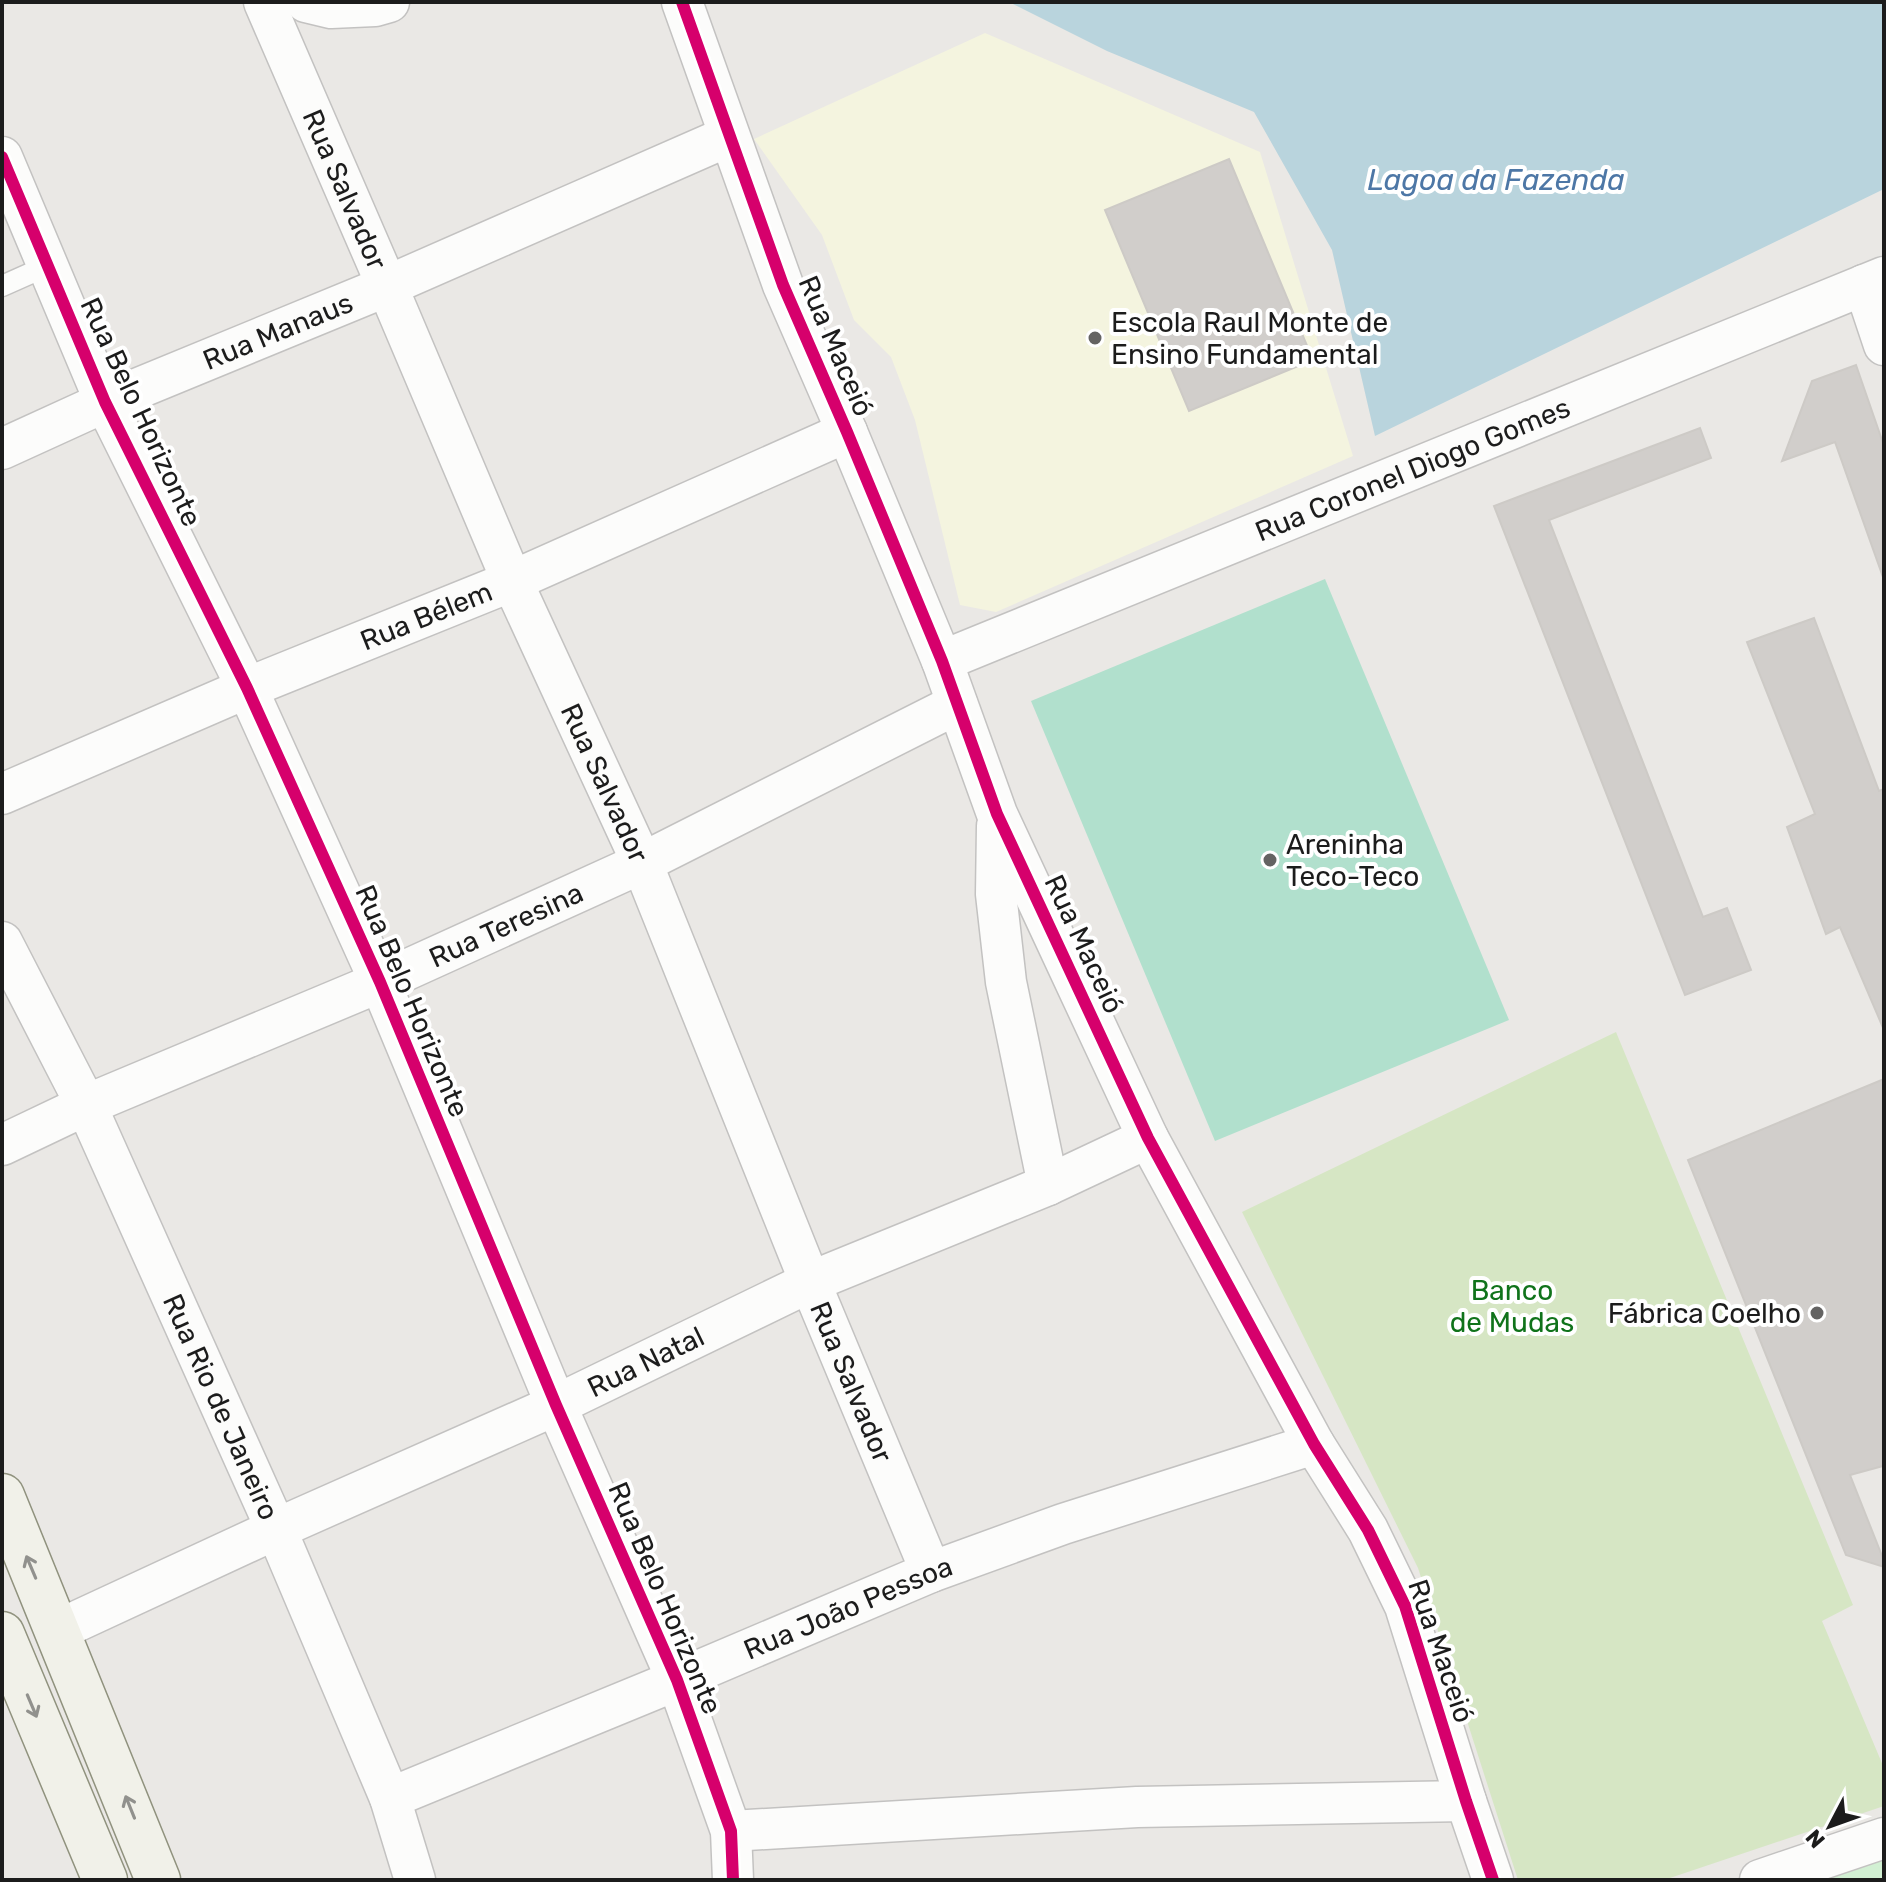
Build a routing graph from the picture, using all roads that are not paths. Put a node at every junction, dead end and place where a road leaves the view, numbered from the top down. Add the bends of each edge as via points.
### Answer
1 (264, 2) edge
2 (306, 2) edge
3 (389, 2) edge
4 (682, 2) edge
5 (729, 136) junction
6 (2, 157) edge
7 (47, 266) junction
8 (1874, 281) edge
9 (2, 286) edge
10 (387, 286) junction
11 (1884, 345) edge
12 (105, 402) junction
13 (847, 432) junction
14 (2, 449) edge
15 (512, 581) junction
16 (942, 661) junction
17 (247, 688) junction
18 (957, 704) junction
19 (2, 794) edge
20 (997, 814) junction
21 (642, 863) junction
22 (2, 942) edge
23 (380, 982) junction
24 (86, 1105) junction
25 (1148, 1138) junction
26 (2, 1145) edge
27 (1048, 1185) junction
28 (810, 1282) junction
29 (556, 1405) junction
30 (1314, 1444) junction
31 (2, 1496) edge
32 (276, 1529) junction
33 (931, 1572) junction
34 (58, 1630) junction
35 (2, 1634) edge
36 (677, 1680) junction
37 (390, 1798) junction
38 (1466, 1801) junction
39 (731, 1831) junction
40 (1884, 1838) edge
41 (105, 1880) edge
42 (158, 1880) edge
43 (415, 1880) edge
44 (733, 1880) edge
45 (1493, 1880) edge
46 (1760, 1880) edge

1 - 10 street, Rua Salvador
2 - 3 street via 331,8
4 - 5 street, Rua Maceió
5 - 10 street, Rua Manaus
5 - 13 street, Rua Maceió via 783,285
6 - 7 street, Rua Belo Horizonte
7 - 9 lane
7 - 12 street, Rua Belo Horizonte
8 - 11 street
8 - 16 street, Rua Coronel Diogo Gomes
10 - 12 street, Rua Manaus
10 - 15 street, Rua Salvador
12 - 14 street, Rua Manaus
12 - 17 street, Rua Belo Horizonte
13 - 15 street, Rua Bélem
13 - 16 street, Rua Maceió
15 - 17 street, Rua Bélem
15 - 21 street, Rua Salvador
16 - 18 street, Rua Maceió
17 - 19 street, Rua Bélem
17 - 23 street, Rua Belo Horizonte
18 - 20 street, Rua Maceió
18 - 21 street, Rua Teresina
20 - 25 street, Rua Maceió
20 - 27 street, Rua Maceió via 996,894 1006,982
21 - 23 street, Rua Teresina
21 - 28 street, Rua Salvador
22 - 24 street, Rua Rio de Janeiro
23 - 24 street, Rua Teresina
23 - 29 street, Rua Belo Horizonte
24 - 26 street, Rua Teresina
24 - 32 street, Rua Rio de Janeiro
25 - 27 street, Rua Natal
25 - 30 street, Rua Maceió
27 - 28 street, Rua Natal
28 - 29 street, Rua Natal
28 - 33 street, Rua Salvador
29 - 32 street, Rua Natal
29 - 36 street, Rua Belo Horizonte
30 - 33 street, Rua João Pessoa
30 - 38 street, Rua Maceió via 1368,1530 1405,1606
34 -> 31 main road
32 - 34 street, Rua Natal
32 - 37 street, Rua Rio de Janeiro
33 - 36 street, Rua João Pessoa
42 -> 34 main road
35 -> 41 main road
36 - 37 street, Rua João Pessoa
36 - 39 street, Rua Belo Horizonte
37 - 43 street, Rua Rio de Janeiro
38 - 39 street via 1137,1807
38 - 45 street, Rua Maceió
39 - 44 street, Rua Belo Horizonte
40 - 46 street

